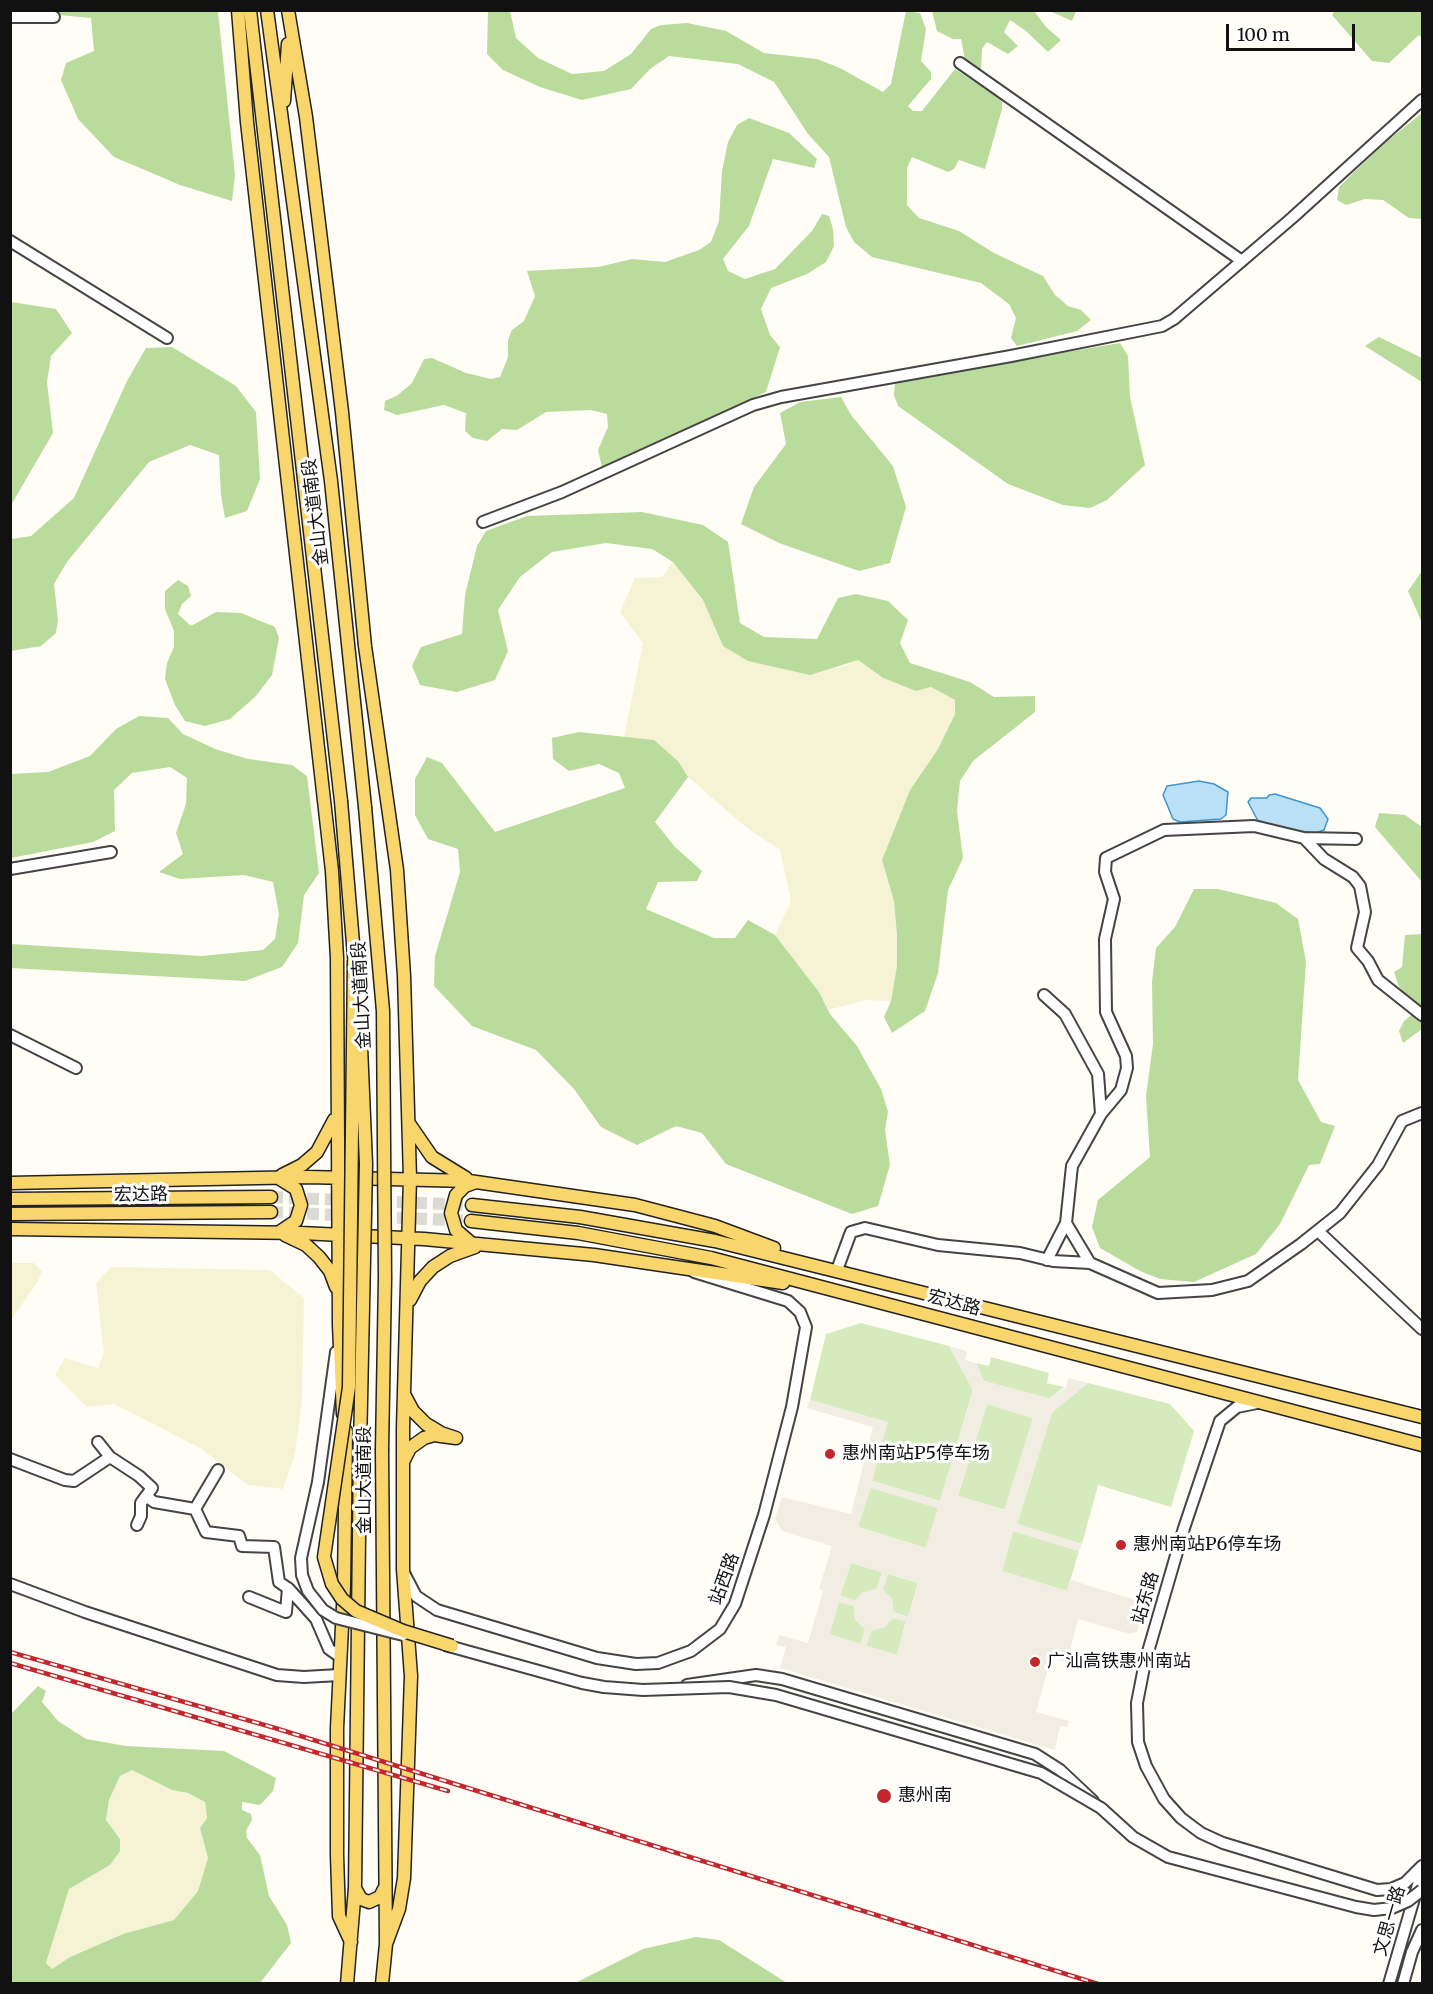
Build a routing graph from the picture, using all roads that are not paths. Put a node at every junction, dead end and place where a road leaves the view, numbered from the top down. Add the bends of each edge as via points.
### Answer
1 (238, 10) edge
2 (250, 10) edge
3 (267, 10) edge
4 (288, 10) edge
5 (10, 17) edge
6 (54, 17) dead end
7 (240, 26) junction
8 (290, 27) junction
9 (960, 63) dead end
10 (1422, 100) edge
11 (282, 126) junction
12 (262, 130) junction
13 (10, 241) edge
14 (1242, 261) junction
15 (167, 338) dead end
16 (483, 522) dead end
17 (336, 525) junction
18 (308, 527) junction
19 (307, 640) junction
20 (365, 646) junction
21 (1304, 838) junction
22 (1356, 838) dead end
23 (111, 852) dead end
24 (10, 869) edge
25 (354, 960) junction
26 (1044, 995) dead end
27 (1422, 1015) edge
28 (10, 1035) edge
29 (76, 1068) dead end
30 (338, 1101) junction
31 (1422, 1113) edge
32 (1101, 1114) junction
33 (410, 1124) junction
34 (276, 1178) junction
35 (338, 1178) junction
36 (410, 1178) junction
37 (482, 1182) junction
38 (10, 1183) edge
39 (271, 1197) tunnel mouth
40 (10, 1199) edge
41 (472, 1205) tunnel mouth
42 (271, 1212) tunnel mouth
43 (10, 1214) edge
44 (471, 1221) tunnel mouth
45 (1066, 1223) junction
46 (10, 1230) edge
47 (1318, 1231) junction
48 (274, 1232) junction
49 (338, 1235) junction
50 (408, 1238) junction
51 (481, 1245) junction
52 (1047, 1260) junction
53 (1090, 1263) junction
54 (817, 1265) junction
55 (688, 1270) junction
56 (837, 1270) junction
57 (812, 1284) junction
58 (339, 1297) junction
59 (407, 1307) junction
60 (339, 1325) junction
61 (1422, 1329) edge
62 (405, 1394) junction
63 (1266, 1404) junction
64 (1422, 1417) edge
65 (98, 1442) dead end
66 (1422, 1445) edge
67 (110, 1457) junction
68 (10, 1459) edge
69 (403, 1465) junction
70 (218, 1470) dead end
71 (146, 1496) junction
72 (195, 1509) junction
73 (137, 1525) dead end
74 (403, 1569) junction
75 (10, 1584) edge
76 (288, 1588) junction
77 (249, 1597) dead end
78 (452, 1646) junction
79 (339, 1656) junction
80 (339, 1675) junction
81 (675, 1687) junction
82 (1101, 1808) junction
83 (1422, 1867) edge
84 (356, 1888) junction
85 (384, 1889) junction
86 (1422, 1890) edge
87 (1422, 1930) edge
88 (351, 1942) junction
89 (386, 1944) junction
90 (347, 1983) edge
91 (382, 1983) edge
92 (1389, 1983) edge
93 (1403, 1983) edge

1 - 7 main road
2 - 12 main road, 金山大道南段
3 - 11 main road, 金山大道南段
4 - 8 main road
5 - 6 street
7 - 12 main road
7 - 19 main road via 247,122
8 - 11 main road
8 - 20 main road via 306,117 338,377
9 - 14 street
10 - 14 street
11 - 17 main road, 金山大道南段
12 - 18 main road, 金山大道南段
13 - 15 street
14 - 16 street via 1162,326 753,405 562,492
17 - 20 main road
17 - 85 main road, 金山大道南段, bridge via 383,1011
18 - 19 main road
18 - 25 main road, 金山大道南段, bridge via 333,718
19 - 30 main road via 332,871
20 - 33 main road via 397,870
21 - 22 street
21 - 27 street via 1324,859 1353,876 1360,886 1365,912 1357,948 1378,980
21 - 32 street via 1254,826 1164,830 1106,858 1105,872 1114,899 1105,939 1106,1012 1126,1056 1127,1068 1121,1090
23 - 24 street
25 - 78 main road, bridge via 349,1388 324,1557 332,1584 356,1611
25 - 84 main road, 金山大道南段, bridge via 366,1164
26 - 32 street via 1065,1014 1098,1074
28 - 29 street
30 - 34 main road via 332,1128 317,1152 302,1166
30 - 35 main road
31 - 47 street via 1402,1121 1378,1166 1340,1213
32 - 45 street via 1072,1166
33 - 36 main road
33 - 37 main road via 419,1142 440,1164
34 - 35 main road
34 - 38 main road
34 - 48 main road via 292,1185 302,1205 292,1226
35 - 36 main road
35 - 49 main road
36 - 37 main road
36 - 50 main road
37 - 51 main road via 465,1186 456,1195 451,1213 456,1230 464,1239
37 - 54 main road via 634,1205 715,1226
39 - 40 main road, 宏达路
41 - 54 main road, 宏达路 via 580,1217 715,1241
42 - 43 main road, 宏达路
44 - 57 main road, 宏达路 via 578,1233 711,1258
45 - 52 street
45 - 53 street
46 - 48 main road
47 - 53 street via 1248,1281 1212,1290 1158,1293
47 - 61 street
48 - 49 main road
48 - 58 main road via 298,1240 313,1251 330,1271
49 - 50 main road
49 - 58 main road
50 - 51 main road
50 - 59 main road
51 - 55 main road via 594,1255
51 - 59 main road via 434,1267 420,1281
52 - 53 street
52 - 56 street via 1020,1252 938,1245 865,1228 851,1232
54 - 56 main road, 宏达路
55 - 57 main road
55 - 74 street, 站西路 via 788,1301 800,1312 806,1327 792,1407 764,1515 735,1604 720,1629 691,1651 658,1663 597,1658 431,1608 411,1590
56 - 64 main road, 宏达路
57 - 63 main road, 宏达路
58 - 60 main road
59 - 62 main road
60 - 78 street, bridge via 327,1432 301,1558 302,1575 312,1598 343,1621
60 - 79 main road via 340,1386 347,1439
62 - 69 main road
62 - 69 main road via 413,1411 426,1424 456,1438 423,1438 410,1448
63 - 66 main road, 宏达路
63 - 83 street, 站东路 via 1237,1407 1216,1430 1141,1683 1136,1723 1146,1766 1176,1814 1201,1833 1223,1843 1377,1890 1405,1883
65 - 67 street
67 - 68 street via 74,1481
67 - 71 street via 152,1488
69 - 74 main road
70 - 72 street
71 - 72 street via 154,1502
71 - 73 street
72 - 76 street via 206,1532 239,1536 243,1546 274,1547 279,1582
74 - 89 main road via 411,1676 407,1836 399,1910
75 - 80 street via 277,1675
76 - 77 street via 286,1612
76 - 79 street via 316,1619 329,1649
78 - 81 street, bridge via 582,1683 622,1689
79 - 80 main road
80 - 88 main road via 338,1904 343,1929
81 - 82 street, bridge via 729,1687 776,1695 1041,1773
81 - 82 street, bridge via 756,1676 782,1679 1035,1754 1060,1770
82 - 86 street, bridge via 1133,1837 1168,1857 1356,1907 1392,1908
83 - 92 street, 文思一路
84 - 85 main road via 361,1899 369,1902 380,1897
84 - 88 main road, 金山大道南段
85 - 89 main road, 金山大道南段
87 - 93 street, 文思一路
88 - 90 main road, 金山大道南段
89 - 91 main road, 金山大道南段

